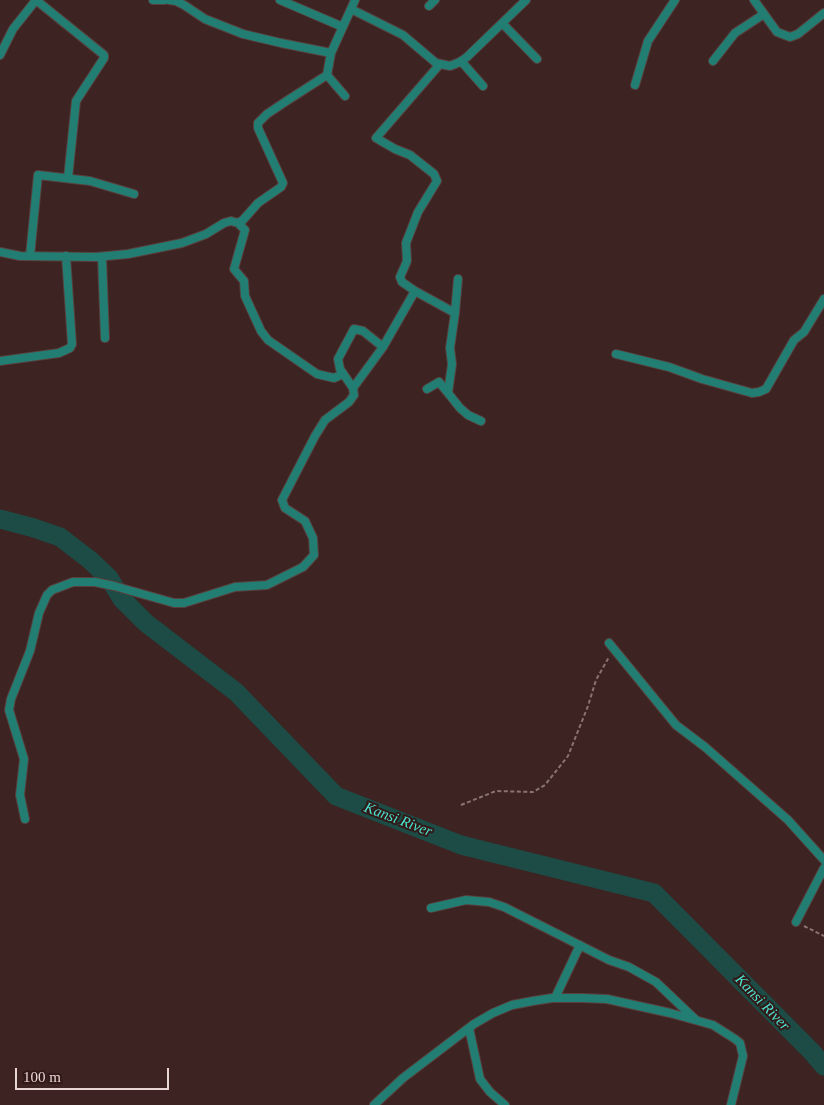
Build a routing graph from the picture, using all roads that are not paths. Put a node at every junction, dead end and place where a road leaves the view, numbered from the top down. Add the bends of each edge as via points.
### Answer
1 (36, 0) edge
2 (153, 0) edge
3 (167, 0) edge
4 (280, 0) edge
5 (355, 0) edge
6 (526, 0) edge
7 (675, 0) edge
8 (754, 0) edge
9 (352, 9) junction
10 (824, 13) edge
11 (764, 14) junction
12 (502, 23) junction
13 (342, 27) junction
14 (331, 53) junction
15 (0, 55) edge
16 (537, 58) dead end
17 (713, 61) dead end
18 (461, 62) junction
19 (440, 64) junction
20 (327, 75) junction
21 (635, 85) dead end
22 (483, 86) dead end
23 (345, 96) dead end
24 (68, 178) junction
25 (134, 194) dead end
26 (238, 223) junction
27 (0, 252) edge
28 (30, 256) junction
29 (66, 256) junction
30 (102, 257) junction
31 (458, 279) dead end
32 (415, 291) junction
33 (824, 299) edge
34 (456, 313) junction
35 (105, 338) dead end
36 (383, 347) junction
37 (616, 354) dead end
38 (0, 361) edge
39 (343, 374) junction
40 (352, 388) junction
41 (427, 389) dead end
42 (448, 393) junction
43 (480, 421) dead end
44 (611, 646) road end
45 (25, 819) dead end
46 (824, 860) edge
47 (824, 868) edge
48 (430, 908) dead end
49 (796, 922) road end
50 (580, 945) junction
51 (555, 998) junction
52 (698, 1021) junction
53 (469, 1028) junction
54 (374, 1104) edge
55 (505, 1105) edge
56 (731, 1105) edge

1 - 15 street via 13,29
1 - 24 street via 104,55 76,101
2 - 3 street
3 - 14 street via 176,1 205,19 243,34
4 - 13 street
5 - 9 street
6 - 12 street
7 - 21 street via 648,42
8 - 11 street
9 - 13 street
9 - 19 street via 403,35
10 - 11 street via 790,37 777,32
11 - 17 street via 735,33
12 - 16 street
12 - 18 street
13 - 14 street
14 - 20 street
18 - 19 street via 450,66
18 - 22 street
19 - 32 street via 376,138 410,155 437,178 418,212 406,243 407,261 400,277
20 - 23 street
20 - 26 street via 258,123 283,183
24 - 25 street
24 - 28 street via 38,175
26 - 30 street via 224,223 182,243
26 - 39 street via 246,230 234,269 244,281 245,296 261,331 268,340 317,374 334,378
27 - 28 street
28 - 29 street
29 - 30 street
29 - 38 street via 70,348 59,353
30 - 35 street
31 - 34 street
32 - 34 street
32 - 36 street
33 - 37 street via 763,391 752,393
34 - 42 street
36 - 39 street via 363,331 354,329 338,356
36 - 40 street
39 - 40 street
40 - 45 street via 352,399 327,418 315,436 282,500 285,508 305,521 313,538 314,555 303,567 267,585 235,587 184,603 95,582 73,582 47,595 9,710 24,759 20,795
41 - 42 street via 439,382
42 - 43 street via 468,416
44 - 46 street via 676,725 788,820
47 - 49 street
48 - 50 street via 466,900 489,902
50 - 51 street
50 - 52 street via 656,982
51 - 52 street via 607,999
51 - 53 street via 512,1005
52 - 56 street via 713,1025 740,1043 743,1056
53 - 54 street via 402,1078
53 - 55 street via 480,1079

